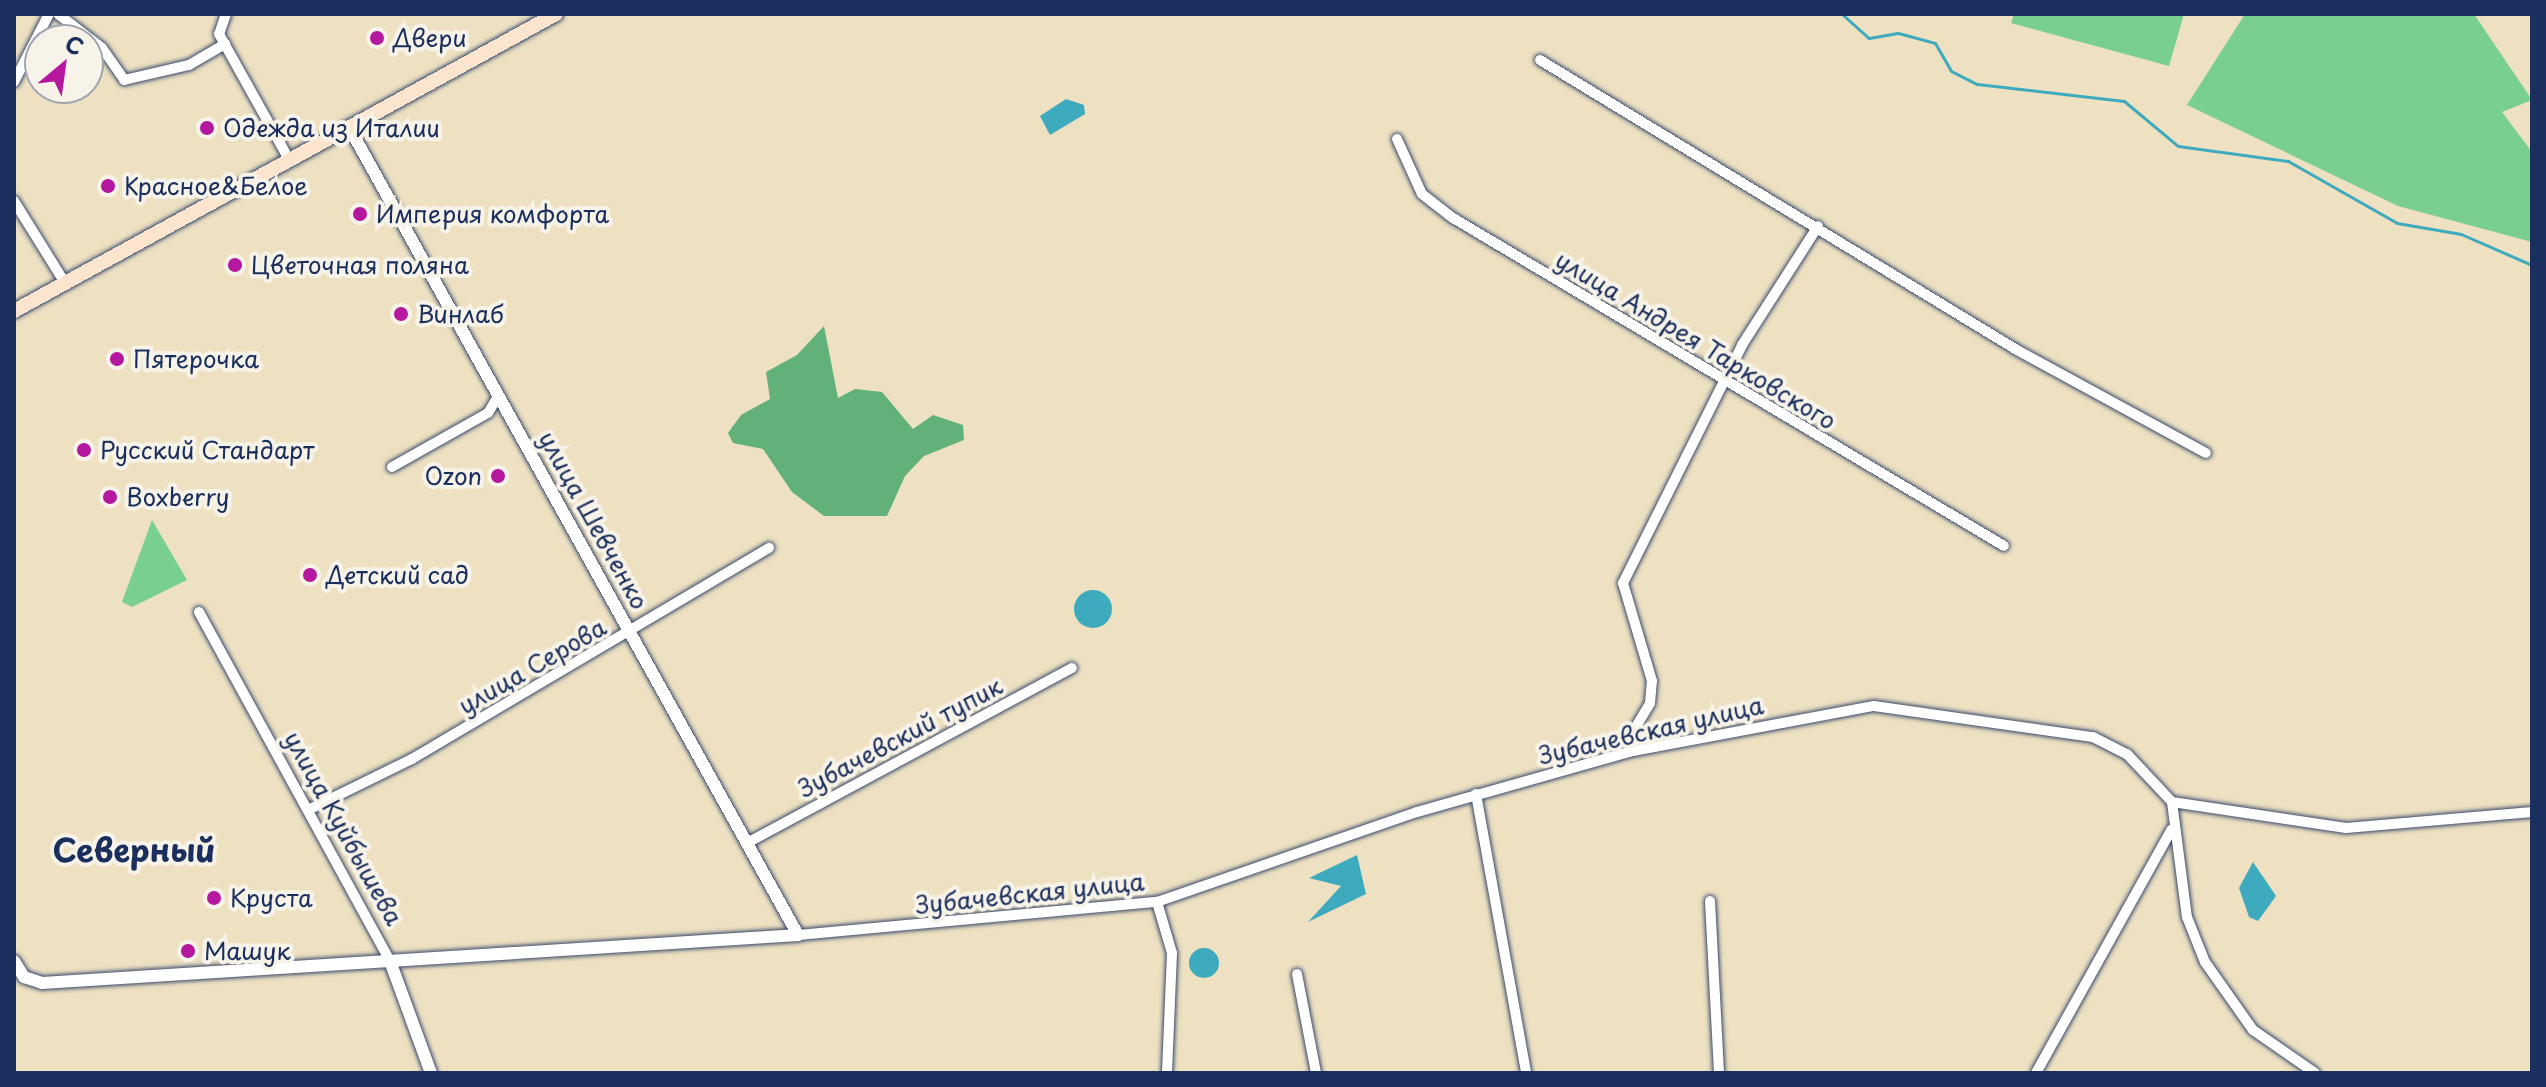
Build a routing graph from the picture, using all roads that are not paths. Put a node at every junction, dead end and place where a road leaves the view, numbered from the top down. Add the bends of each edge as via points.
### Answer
1 (49, 14) edge
2 (58, 14) edge
3 (226, 14) edge
4 (556, 14) edge
5 (225, 44) junction
6 (1540, 60) dead end
7 (14, 82) edge
8 (349, 127) junction
9 (1397, 139) dead end
10 (289, 159) junction
11 (14, 201) edge
12 (1818, 226) junction
13 (65, 283) junction
14 (14, 311) edge
15 (1728, 385) junction
16 (499, 395) junction
17 (2206, 453) dead end
18 (392, 467) dead end
19 (2004, 546) dead end
20 (769, 548) dead end
21 (199, 612) dead end
22 (630, 630) junction
23 (1072, 668) dead end
24 (1633, 751) junction
25 (1476, 794) junction
26 (2172, 802) junction
27 (310, 809) junction
28 (2532, 812) edge
29 (2172, 829) junction
30 (747, 843) junction
31 (1710, 901) dead end
32 (1157, 902) junction
33 (798, 935) junction
34 (14, 961) edge
35 (390, 961) junction
36 (1297, 974) dead end
37 (431, 1073) edge
38 (1167, 1073) edge
39 (1316, 1073) edge
40 (1526, 1073) edge
41 (1719, 1073) edge
42 (2036, 1073) edge
43 (2315, 1073) edge

1 - 7 street
2 - 5 street via 102,48 124,80 189,65
3 - 5 street via 219,34
4 - 8 main road
5 - 10 street
6 - 12 street
8 - 10 main road
8 - 16 street, улица Шевченко
9 - 15 street, улица Андрея Тарковского via 1422,194 1453,218
10 - 13 main road
11 - 13 street
12 - 15 street via 1742,345
12 - 17 street via 2017,350
13 - 14 main road
15 - 19 street, улица Андрея Тарковского
15 - 24 street via 1623,583 1652,681 1650,703 1631,735
16 - 18 street via 488,413
16 - 22 street, улица Шевченко
20 - 22 street, улица Серова
21 - 27 street, улица Куйбышева
22 - 27 street, улица Серова
22 - 30 street, улица Шевченко
23 - 30 street, Зубачевский тупик
24 - 25 street, Зубачевская улица
24 - 26 street, Зубачевская улица via 1874,706 2093,737 2127,754
25 - 32 street, Зубачевская улица
25 - 40 street
26 - 28 street via 2346,828
26 - 29 street
27 - 35 street, улица Куйбышева
29 - 42 street
29 - 43 street via 2187,917 2205,962 2253,1030
30 - 33 street, улица Шевченко
31 - 41 street
32 - 33 street, Зубачевская улица
32 - 38 street via 1172,953
33 - 35 street, Зубачевская улица
34 - 35 street, Зубачевская улица via 30,980
35 - 37 street, улица Куйбышева
36 - 39 street

